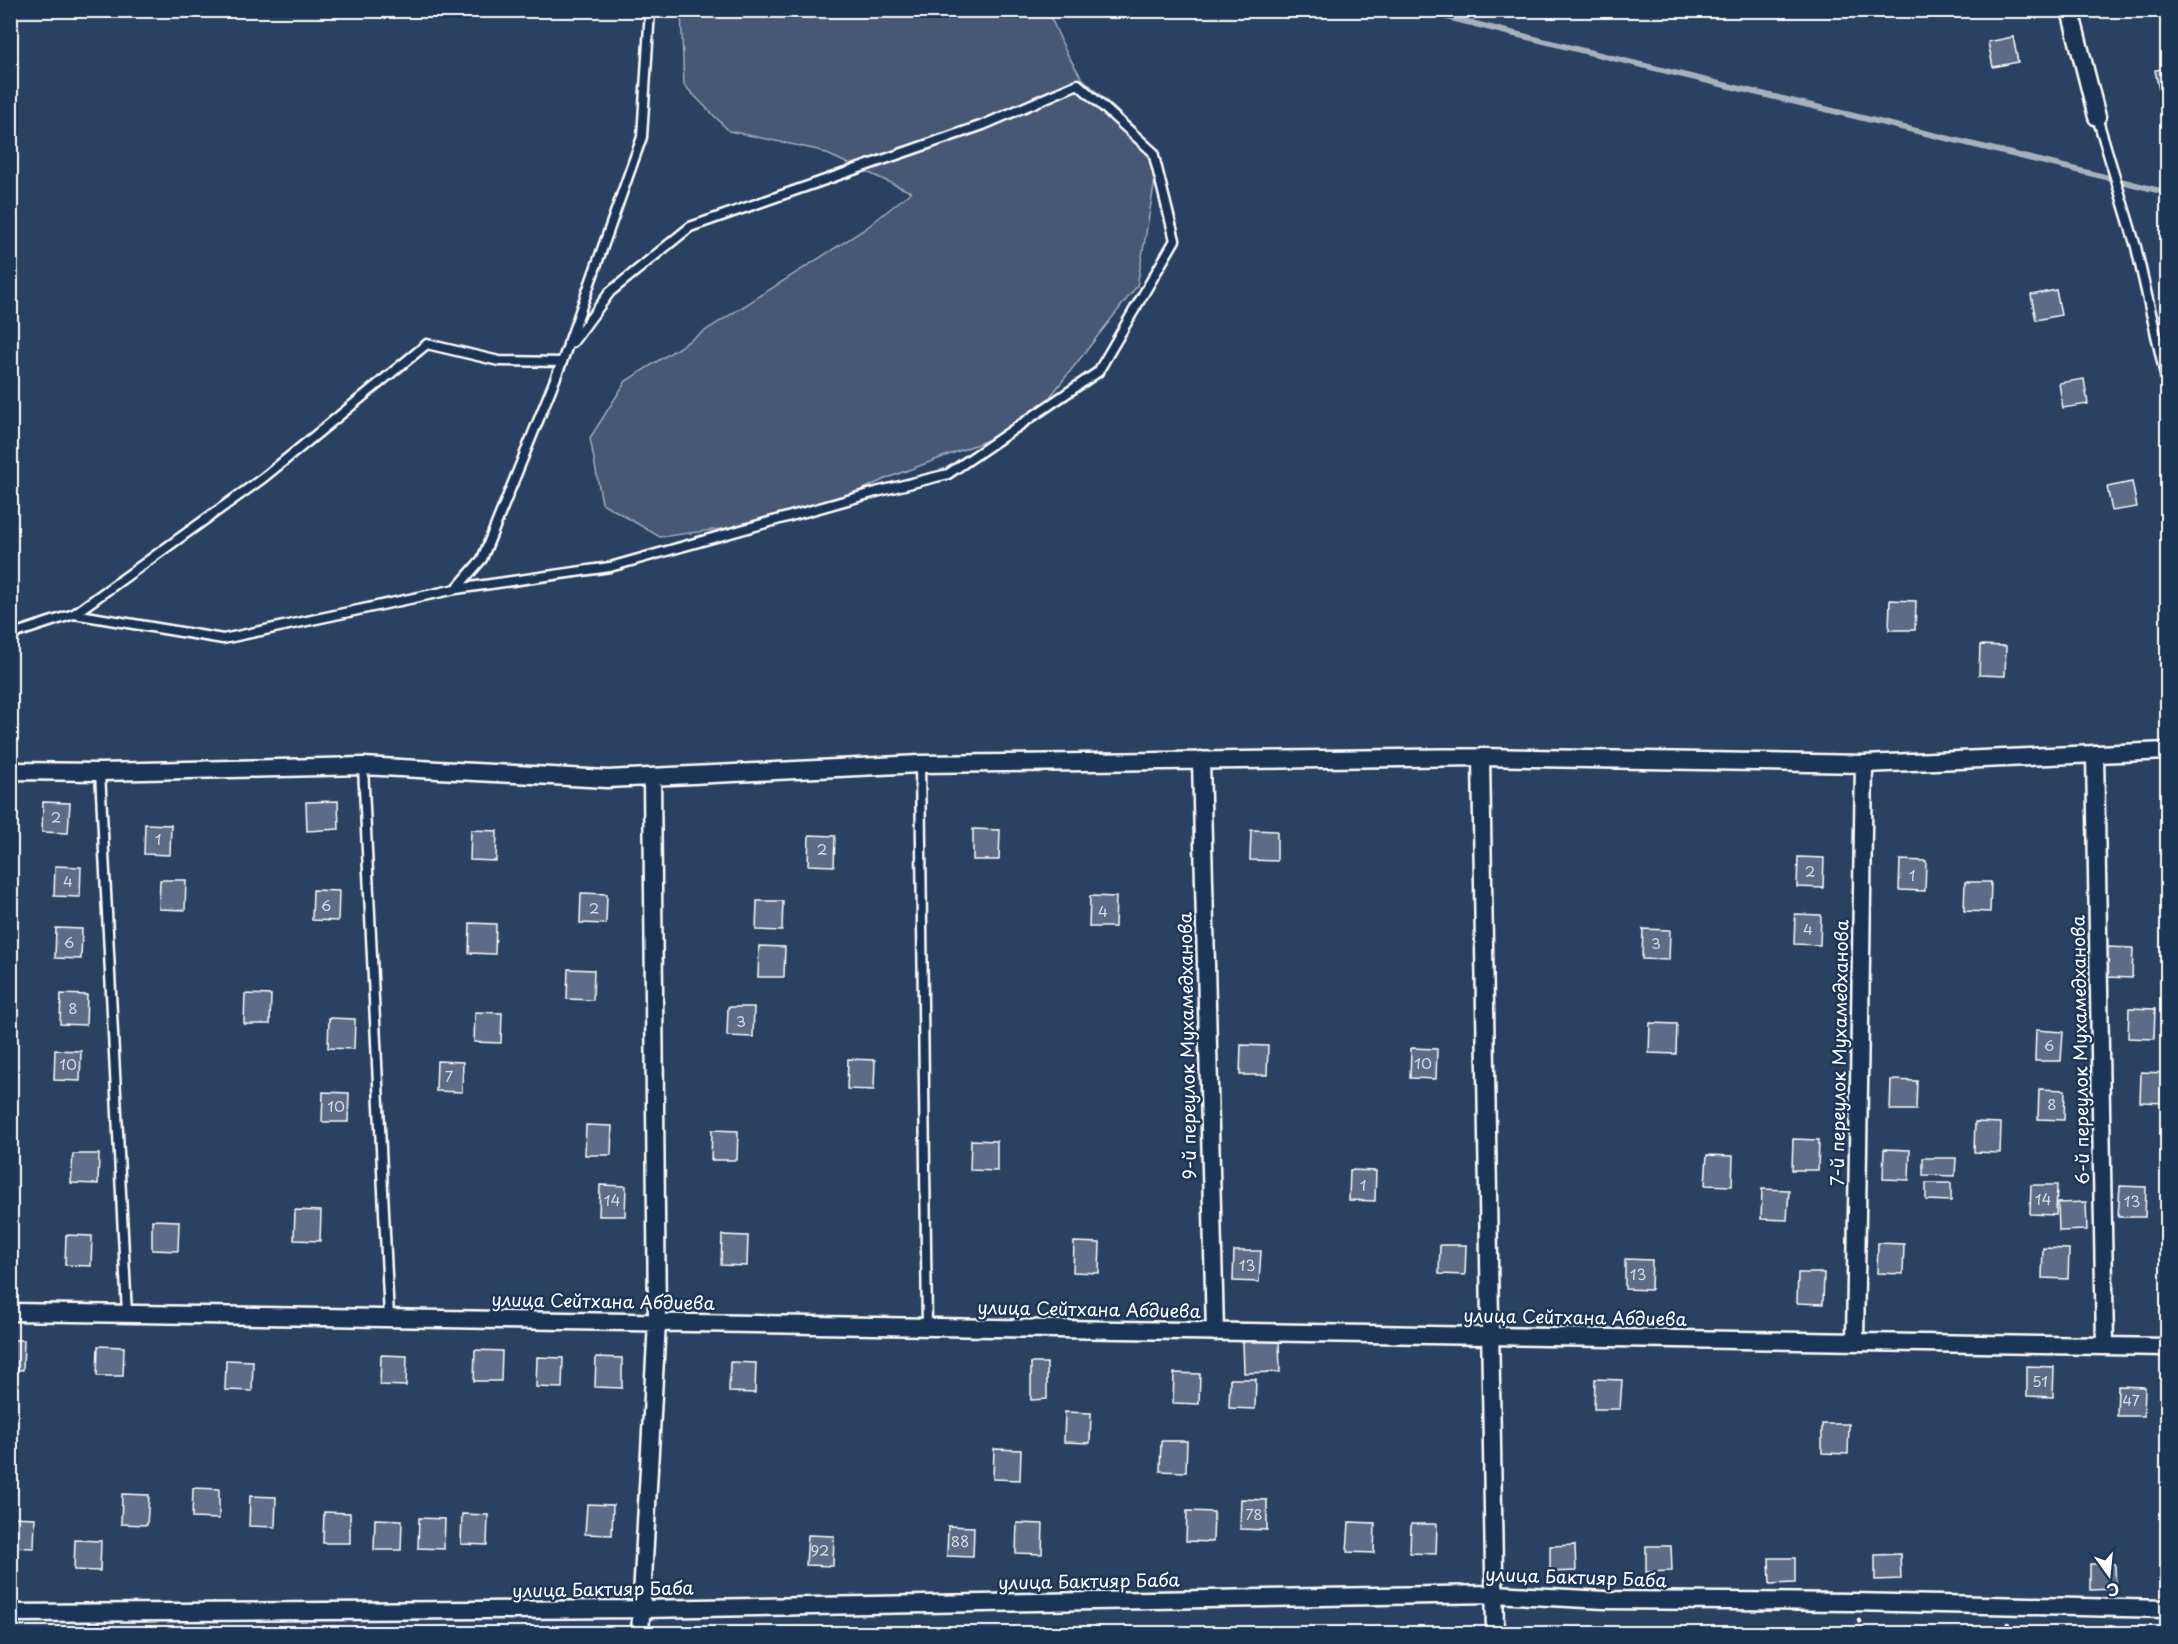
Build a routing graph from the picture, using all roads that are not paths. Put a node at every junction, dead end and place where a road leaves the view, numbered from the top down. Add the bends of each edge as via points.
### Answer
1 (650, 10) edge
2 (2070, 10) edge
3 (2097, 117) joint
4 (568, 344) junction
5 (562, 362) junction
6 (2168, 388) edge
7 (456, 589) junction
8 (74, 614) junction
9 (10, 635) edge
10 (2168, 751) edge
11 (2095, 754) junction
12 (1481, 757) junction
13 (1201, 760) junction
14 (920, 764) junction
15 (1864, 764) junction
16 (363, 766) junction
17 (10, 771) edge
18 (100, 772) junction
19 (652, 777) junction
20 (10, 1312) edge
21 (127, 1314) junction
22 (389, 1318) junction
23 (657, 1322) junction
24 (927, 1327) junction
25 (1215, 1332) junction
26 (1490, 1336) junction
27 (1855, 1342) junction
28 (2105, 1346) junction
29 (2168, 1347) edge
30 (1494, 1594) junction
31 (642, 1609) junction
32 (2168, 1609) edge
33 (10, 1613) edge
34 (640, 1634) edge
35 (1495, 1634) edge

1 - 4 lane via 642,137
2 - 3 street
3 - 6 lane via 2136,247
4 - 5 lane
4 - 7 lane via 610,292 690,227 983,125 1078,84 1153,152 1175,240 1098,372 948,474 610,567
5 - 7 lane via 483,559
5 - 8 lane via 499,361 427,344 263,478
7 - 8 lane via 223,639
8 - 9 lane
10 - 11 street
11 - 15 street
11 - 28 street, 6-й переулок Мухамедханова
12 - 13 street
12 - 15 street
12 - 26 street
13 - 14 street
13 - 25 street, 9-й переулок Мухамедханова
14 - 19 street
14 - 24 lane
15 - 27 street, 7-й переулок Мухамедханова
16 - 18 street
16 - 19 street via 607,779
16 - 22 lane
17 - 18 street
18 - 21 lane
19 - 23 street
20 - 21 street, улица Сейтхана Абдиева
21 - 22 street, улица Сейтхана Абдиева
22 - 23 street, улица Сейтхана Абдиева
23 - 24 street, улица Сейтхана Абдиева
23 - 31 street
24 - 25 street, улица Сейтхана Абдиева
25 - 26 street, улица Сейтхана Абдиева
26 - 27 street, улица Сейтхана Абдиева
26 - 30 street
27 - 28 street, улица Сейтхана Абдиева
28 - 29 street, улица Сейтхана Абдиева
30 - 31 street, улица Бактияр Баба
30 - 32 street, улица Бактияр Баба via 1605,1600
30 - 35 street
31 - 33 street, улица Бактияр Баба
31 - 34 street

